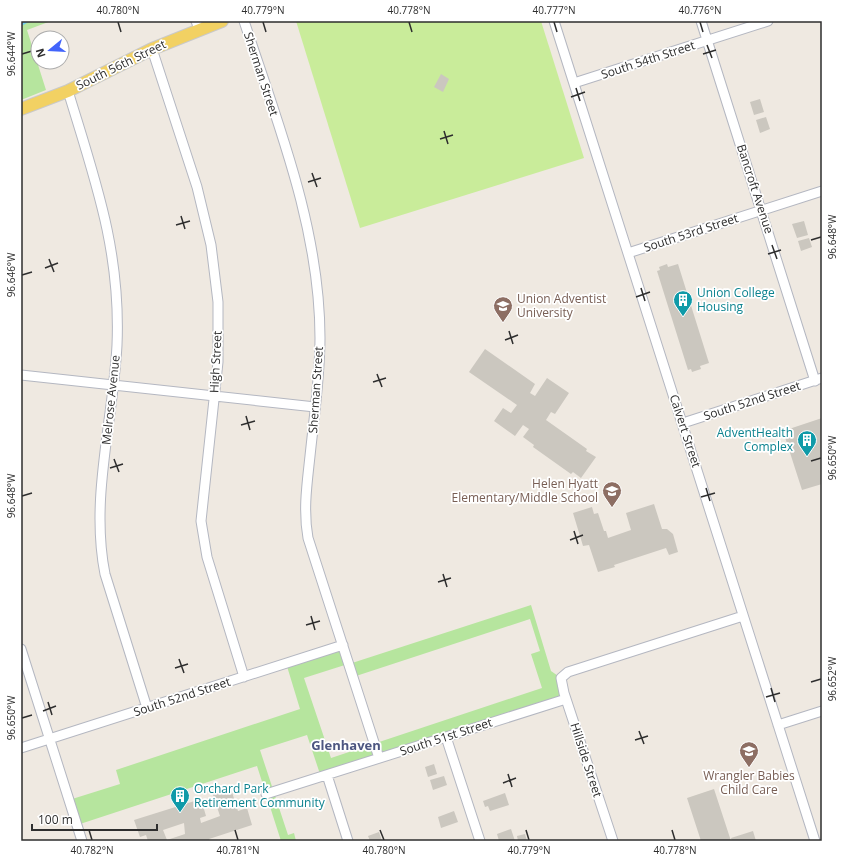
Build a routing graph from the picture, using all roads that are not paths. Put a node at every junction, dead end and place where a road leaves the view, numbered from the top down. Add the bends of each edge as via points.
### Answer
1 (222, 21) edge
2 (244, 21) edge
3 (554, 21) edge
4 (701, 21) edge
5 (768, 21) edge
6 (198, 25) edge
7 (707, 40) junction
8 (152, 49) junction
9 (574, 84) junction
10 (68, 91) junction
11 (21, 109) edge
12 (822, 191) edge
13 (761, 211) junction
14 (628, 253) junction
15 (21, 375) edge
16 (819, 380) edge
17 (113, 385) junction
18 (214, 397) junction
19 (315, 407) junction
20 (683, 423) junction
21 (743, 616) junction
22 (342, 645) junction
23 (21, 649) edge
24 (244, 677) junction
25 (566, 699) junction
26 (147, 708) junction
27 (822, 711) edge
28 (778, 725) junction
29 (446, 737) junction
30 (49, 739) junction
31 (21, 748) edge
32 (379, 758) junction
33 (327, 775) junction
34 (266, 794) dead end
35 (82, 841) edge
36 (348, 841) edge
37 (480, 841) edge
38 (613, 841) edge
39 (815, 841) edge

1 - 6 main road, South 56th Street
2 - 19 street, Sherman Street via 297,186 311,242 319,330 319,370
3 - 9 street, Calvert Street
4 - 7 street, Bancroft Avenue
5 - 7 street, South 54th Street
6 - 8 main road, South 56th Street
7 - 9 street, South 54th Street
7 - 13 street, Bancroft Avenue
8 - 10 main road, South 56th Street
8 - 18 street, High Street via 197,187 211,245 219,333
9 - 14 street, Calvert Street
10 - 11 main road, South 56th Street
10 - 17 street, Melrose Avenue via 99,191 112,252 117,317
12 - 13 street, South 53rd Street
13 - 14 street, South 53rd Street
13 - 16 street, Bancroft Avenue
14 - 20 street, Calvert Street
15 - 17 street
16 - 20 street, South 52nd Street
17 - 18 street
17 - 26 street, Melrose Avenue via 99,511 101,548 105,574
18 - 19 street
18 - 24 street, High Street via 202,506 202,532 207,557
19 - 22 street, Sherman Street via 305,522
20 - 21 street, Calvert Street
21 - 25 street, Hillside Street via 568,672 561,678
21 - 28 street, Calvert Street
22 - 24 street, South 52nd Street
22 - 32 street, Sherman Street
23 - 30 street
24 - 26 street, South 52nd Street
25 - 29 street, South 51st Street
25 - 38 street, Hillside Street
26 - 30 street, South 52nd Street
27 - 28 street
28 - 39 street, Calvert Street
29 - 32 street, South 51st Street
29 - 37 street
30 - 31 street, South 52nd Street
30 - 35 street
32 - 33 street, South 51st Street
33 - 34 street, South 51st Street
33 - 36 street

